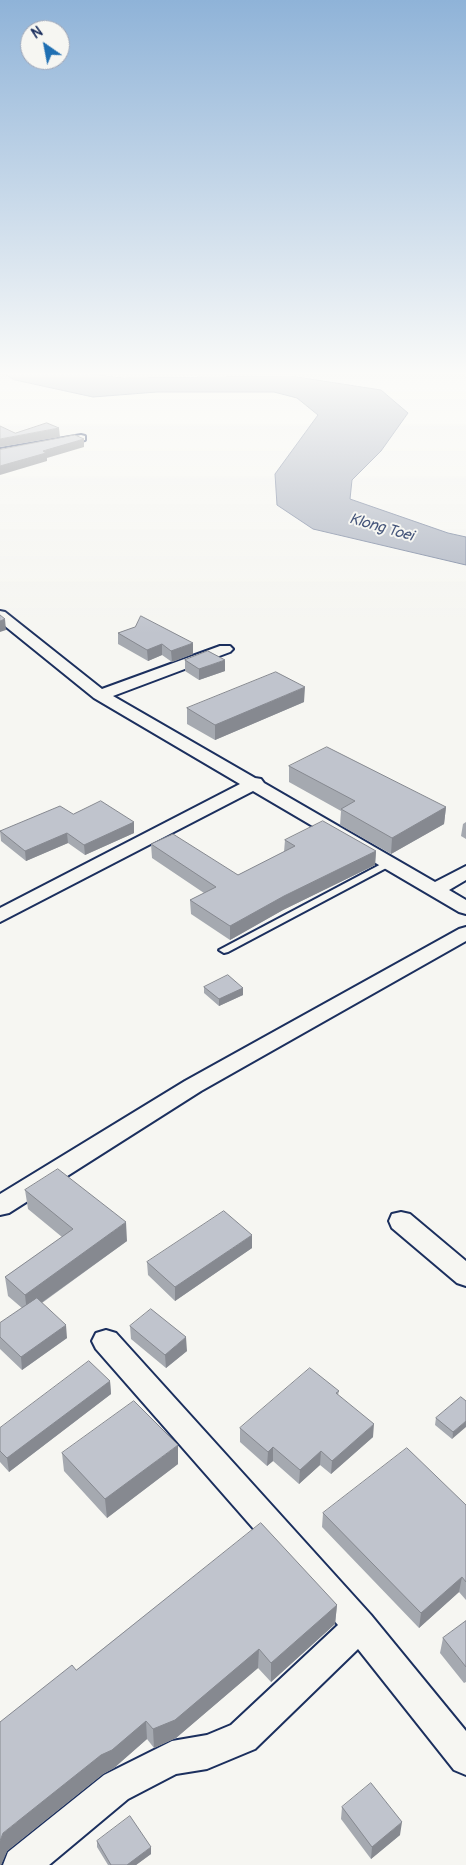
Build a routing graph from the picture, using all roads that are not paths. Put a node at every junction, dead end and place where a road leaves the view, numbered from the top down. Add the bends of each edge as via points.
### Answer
1 (0, 616) edge
2 (226, 649) dead end
3 (100, 695) junction
4 (255, 784) junction
5 (387, 864) junction
6 (466, 872) edge
7 (435, 890) junction
8 (466, 908) edge
9 (0, 916) edge
10 (466, 933) edge
11 (224, 950) dead end
12 (0, 1206) edge
13 (401, 1220) dead end
14 (466, 1276) edge
15 (106, 1341) dead end
16 (360, 1626) junction
17 (466, 1758) edge
18 (22, 1865) edge

1 - 3 street
2 - 3 street
3 - 4 street
4 - 5 street
4 - 9 street
5 - 7 street
5 - 11 lane
6 - 7 street
7 - 8 street
10 - 12 street via 192,1086
13 - 14 street
15 - 16 street
16 - 17 street
16 - 18 street via 243,1737 207,1752 172,1758 116,1787

